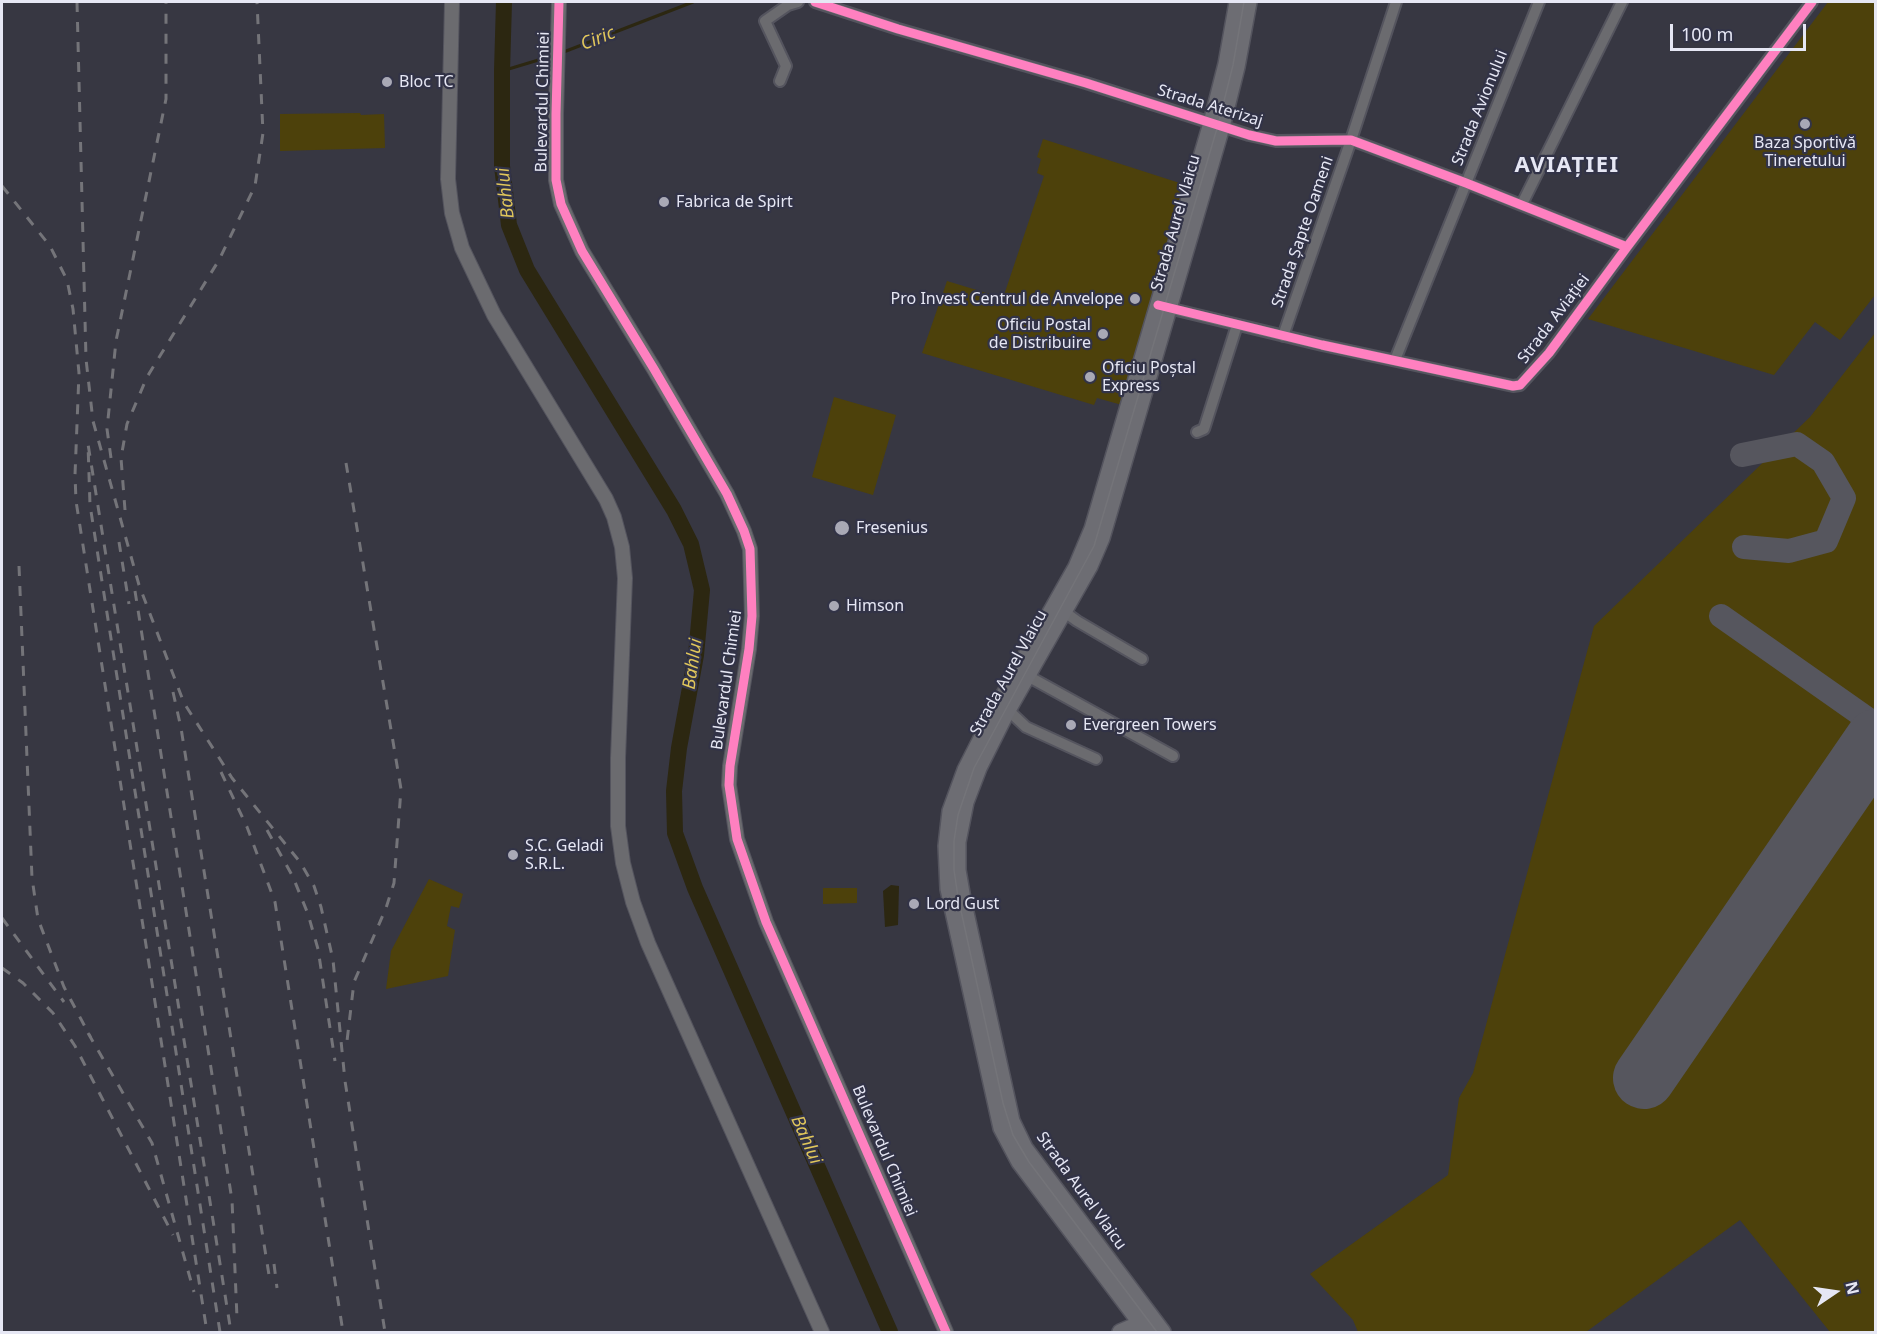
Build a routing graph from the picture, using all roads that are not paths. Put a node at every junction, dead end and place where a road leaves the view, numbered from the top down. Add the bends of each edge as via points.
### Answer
1 (452, 2) edge
2 (559, 2) edge
3 (798, 2) edge
4 (815, 2) edge
5 (1237, 2) edge
6 (1249, 2) edge
7 (1396, 2) edge
8 (1539, 2) edge
9 (1622, 2) edge
10 (1812, 2) edge
11 (780, 81) dead end
12 (1217, 125) junction
13 (1351, 140) junction
14 (1466, 183) junction
15 (1522, 204) junction
16 (1627, 247) junction
17 (1164, 307) junction
18 (1237, 325) junction
19 (1283, 336) junction
20 (1395, 360) junction
21 (1197, 432) dead end
22 (1059, 608) junction
23 (1142, 659) dead end
24 (1022, 673) junction
25 (1008, 710) junction
26 (1173, 756) dead end
27 (1096, 759) dead end
28 (1145, 1323) edge
29 (822, 1332) edge
30 (946, 1332) edge
31 (1120, 1332) edge
32 (1163, 1332) edge

1 - 29 street via 448,179 462,248 494,315 606,499 622,547 625,578 618,826 633,902
2 - 30 street, Bulevardul Chimiei via 556,180 561,204 582,251 727,494 750,549 751,627 729,785 737,839 766,922
3 - 11 street via 765,21 786,66
4 - 12 street, Strada Aterizaj
5 - 12 main road, Strada Aurel Vlaicu
6 - 12 main road, Strada Aurel Vlaicu via 1237,67
7 - 13 street, Strada Șapte Oameni
8 - 14 street, Strada Avionului
9 - 15 street
10 - 16 street, Strada Aviației
12 - 13 street, Strada Aterizaj via 1276,141
12 - 17 main road, Strada Aurel Vlaicu
13 - 14 street, Strada Aterizaj
13 - 19 street, Strada Șapte Oameni
14 - 15 street, Strada Aterizaj
14 - 20 street, Strada Avionului
15 - 16 street, Strada Aterizaj
16 - 20 street, Strada Aviației via 1549,353 1520,385
17 - 18 street, Strada Aviației
17 - 22 main road, Strada Aurel Vlaicu via 1102,538 1090,566
18 - 19 street, Strada Aviației
18 - 21 street via 1204,429
19 - 20 street, Strada Aviației
22 - 23 street
22 - 24 main road, Strada Aurel Vlaicu via 1042,630
24 - 25 main road, Strada Aurel Vlaicu
24 - 26 street
24 - 28 main road, Strada Aurel Vlaicu via 984,730 957,789 946,846 948,889 1001,1128 1019,1162
25 - 27 street via 1026,727
25 - 28 main road, Strada Aurel Vlaicu via 970,788 957,856 1008,1108 1025,1148
28 - 31 main road
28 - 32 main road, Strada Aurel Vlaicu

